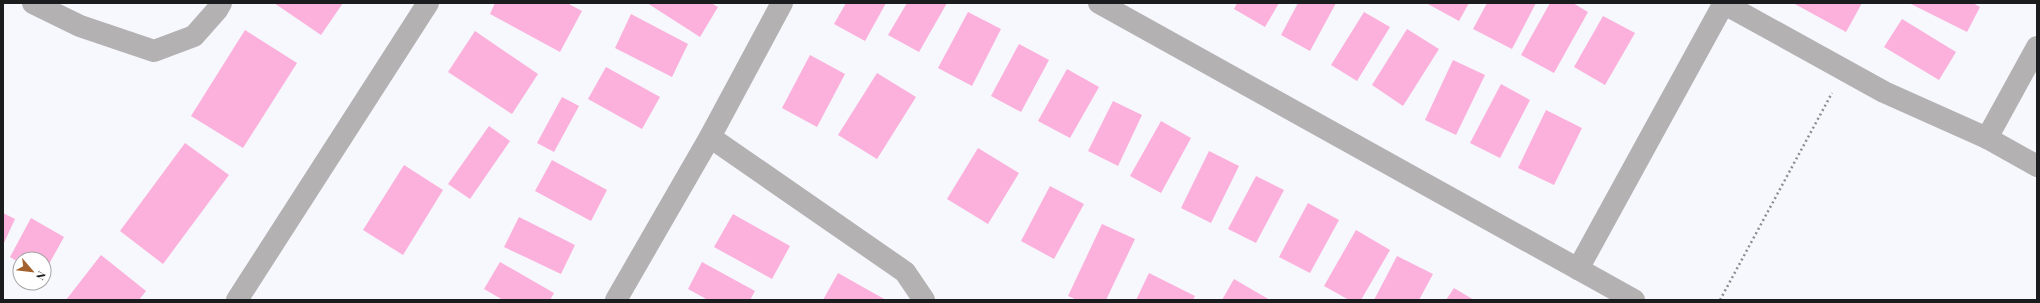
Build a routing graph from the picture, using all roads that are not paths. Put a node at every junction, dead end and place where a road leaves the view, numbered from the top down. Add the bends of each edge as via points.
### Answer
1 (33, 3) edge
2 (221, 3) edge
3 (428, 3) edge
4 (782, 3) edge
5 (1099, 3) edge
6 (1724, 3) edge
7 (2037, 47) edge
8 (710, 137) junction
9 (1988, 138) junction
10 (2037, 166) edge
11 (1578, 268) junction
12 (236, 300) edge
13 (616, 300) edge
14 (924, 300) edge
15 (1634, 300) edge

1 - 2 street via 80,26 154,51 194,36
3 - 12 street
4 - 8 street
5 - 11 street
6 - 9 street via 1884,92
6 - 11 street
7 - 9 street
8 - 13 street
8 - 14 street via 905,272
9 - 10 street
11 - 15 street

